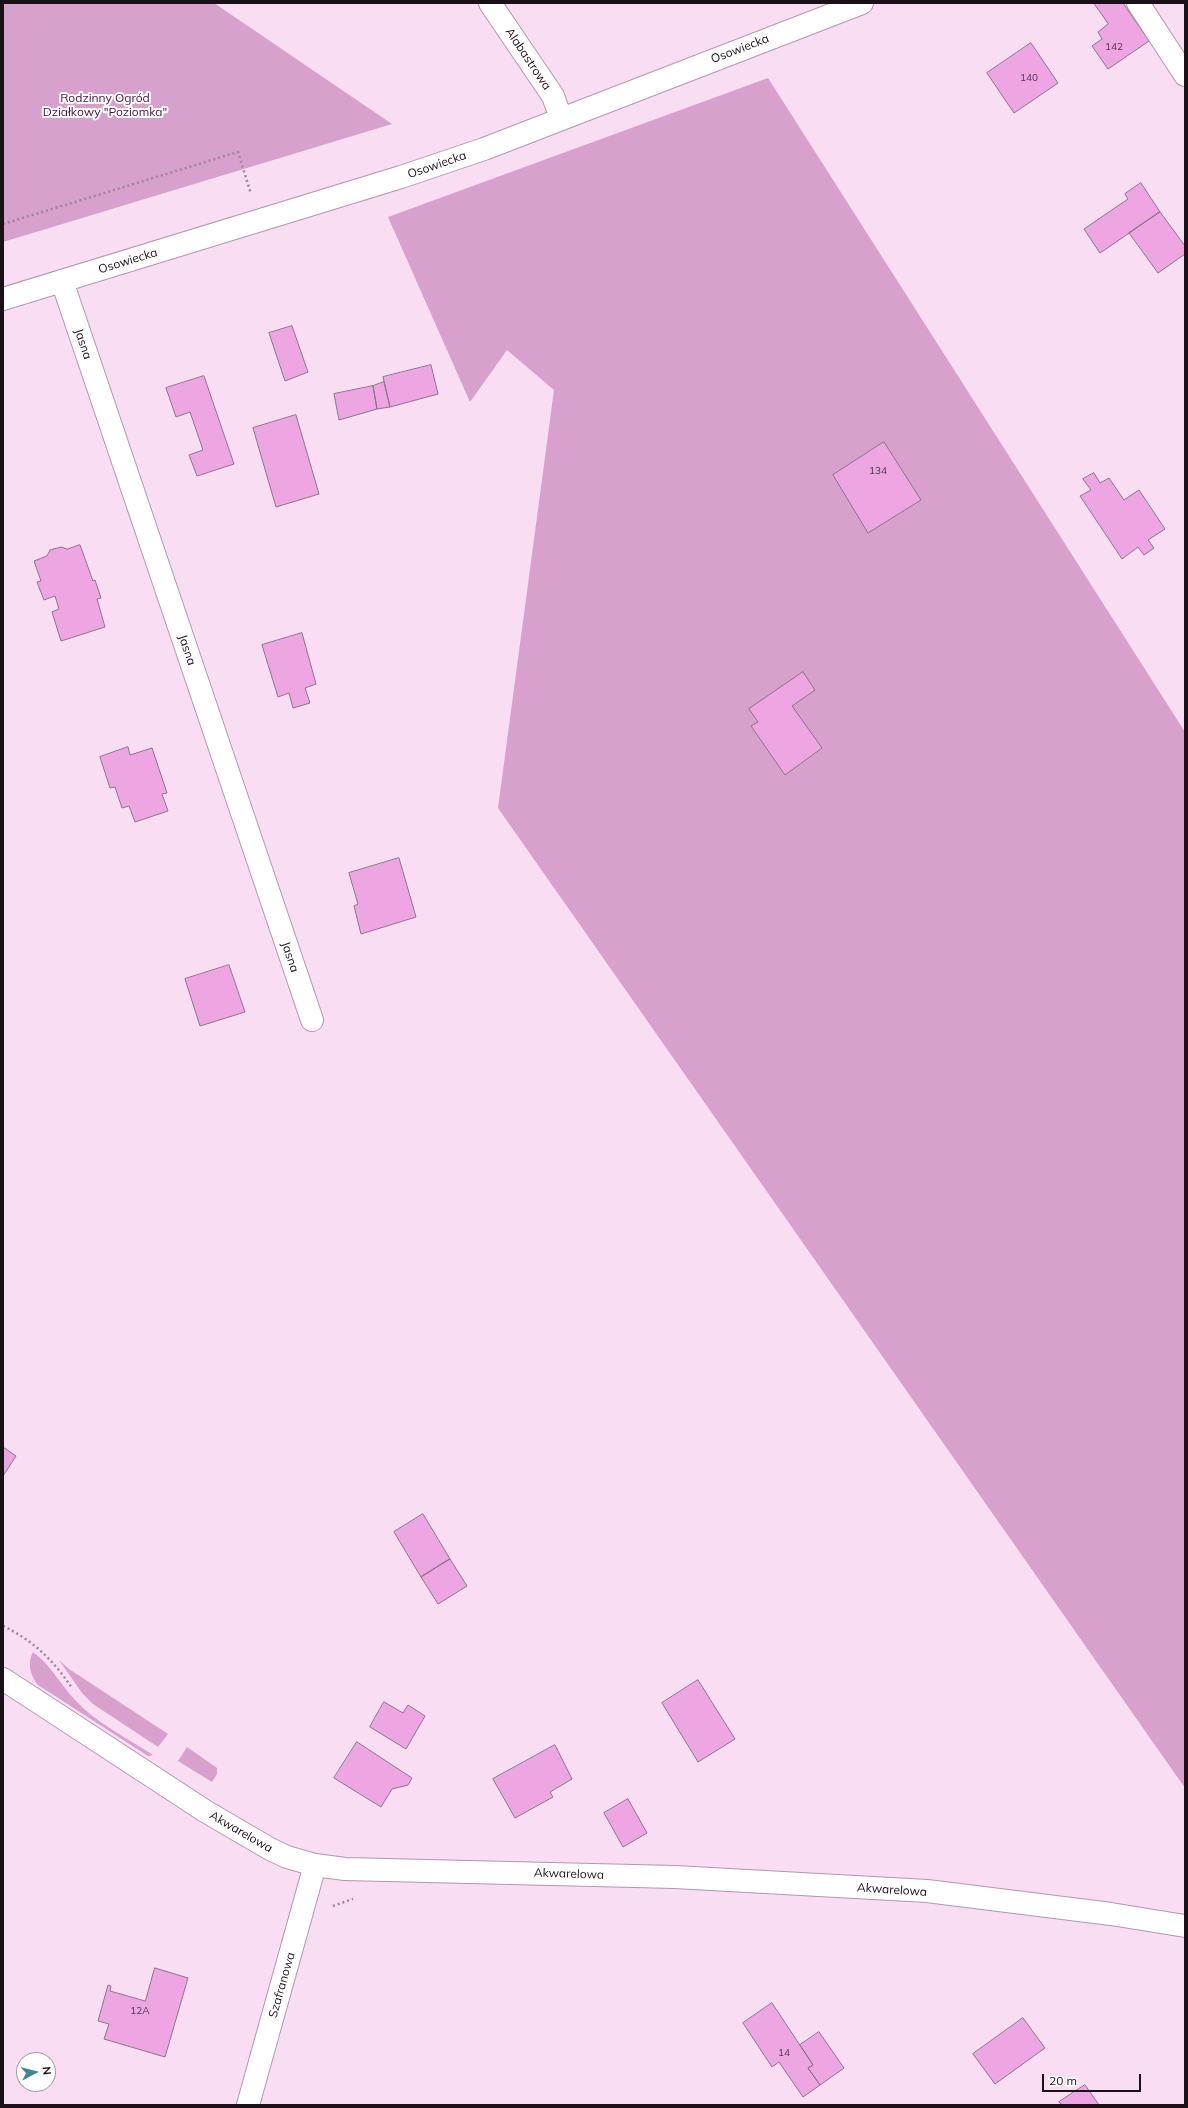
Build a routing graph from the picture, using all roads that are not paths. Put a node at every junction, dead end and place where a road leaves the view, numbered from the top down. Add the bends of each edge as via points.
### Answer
1 (490, 3) edge
2 (862, 3) edge
3 (1138, 3) edge
4 (1185, 75) edge
5 (561, 118) junction
6 (62, 281) junction
7 (3, 299) edge
8 (312, 1020) dead end
9 (3, 1679) edge
10 (315, 1865) junction
11 (1185, 1926) edge
12 (248, 2105) edge

1 - 5 street, Alabastrowa via 553,96
2 - 5 street, Osowiecka
3 - 4 street
5 - 6 street, Osowiecka via 484,149 401,177
6 - 7 street, Osowiecka
6 - 8 street, Jasna
9 - 10 street, Akwarelowa via 220,1821 287,1857
10 - 11 street, Akwarelowa via 346,1869 675,1877 927,1891
10 - 12 street, Szafranowa

